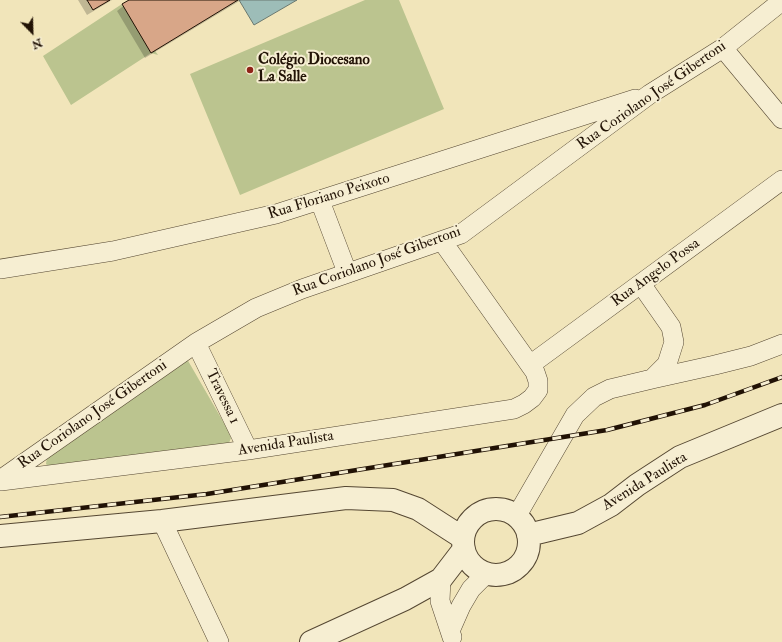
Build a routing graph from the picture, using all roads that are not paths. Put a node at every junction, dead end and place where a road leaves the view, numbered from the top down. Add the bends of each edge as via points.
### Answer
1 (782, 1) edge
2 (723, 48) junction
3 (650, 94) junction
4 (782, 119) edge
5 (782, 180) edge
6 (320, 201) junction
7 (442, 241) junction
8 (0, 269) edge
9 (347, 272) junction
10 (641, 284) junction
11 (196, 343) junction
12 (782, 344) edge
13 (530, 365) junction
14 (652, 379) junction
15 (782, 415) edge
16 (248, 450) junction
17 (0, 480) edge
18 (516, 517) junction
19 (162, 521) junction
20 (0, 536) edge
21 (528, 536) junction
22 (463, 544) junction
23 (486, 574) junction
24 (441, 579) junction
25 (452, 637) edge
26 (219, 642) edge
27 (311, 642) edge

1 - 2 street, Rua Coriolano José Gibertoni
2 - 3 street, Rua Coriolano José Gibertoni
2 - 4 street
3 - 6 street, Rua Floriano Peixoto
3 - 7 street, Rua Coriolano José Gibertoni via 462,234
5 - 10 street, Rua Angelo Possa
6 - 8 street, Rua Floriano Peixoto via 276,214 113,251
6 - 9 street
7 - 9 street, Rua Coriolano José Gibertoni
7 - 13 street
9 - 11 street, Rua Coriolano José Gibertoni via 256,308
10 - 13 street, Rua Angelo Possa
10 - 14 street via 673,333 674,342 670,358
11 - 16 street, Travessa 1
11 - 17 street, Rua Coriolano José Gibertoni
12 - 14 street via 750,356
13 - 16 street, Avenida Paulista via 538,381 538,390 532,398 514,409
14 - 18 street via 610,389 594,397 575,415
15 - 21 street, Avenida Paulista via 680,457 610,505 578,523
16 - 17 street, Avenida Paulista
18 - 21 street via 524,525
18 - 22 street via 506,511 484,512 470,523
19 - 20 street
19 - 22 street via 346,498 393,500 418,510
19 - 26 street
21 - 23 street via 529,547 518,567 508,573
22 - 23 street via 468,560
22 - 24 street
23 - 25 street via 471,589 461,606
24 - 25 street via 440,601
24 - 27 street via 405,599

